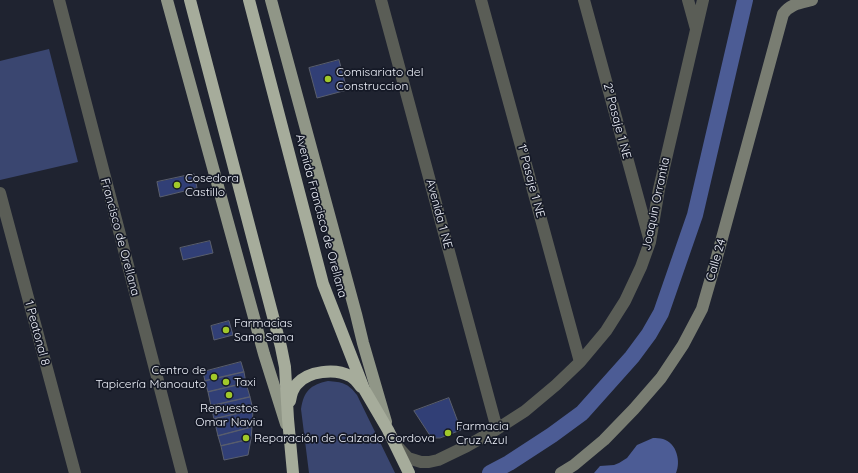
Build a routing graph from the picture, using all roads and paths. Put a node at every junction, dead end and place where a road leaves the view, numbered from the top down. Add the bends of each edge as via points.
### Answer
1 (59, 0) edge
2 (167, 0) edge
3 (190, 0) edge
4 (249, 0) edge
5 (271, 0) edge
6 (381, 0) edge
7 (482, 0) edge
8 (584, 0) edge
9 (688, 0) edge
10 (703, 0) edge
11 (812, 0) edge
12 (696, 30) junction
13 (0, 193) edge
14 (650, 242) junction
15 (580, 362) junction
16 (364, 389) junction
17 (288, 418) junction
18 (497, 429) junction
19 (388, 430) junction
20 (289, 435) junction
21 (396, 445) junction
22 (409, 471) edge
23 (75, 473) edge
24 (182, 473) edge
25 (292, 473) edge
26 (561, 473) edge

1 - 24 street, Francisco de Orellana
2 - 20 main road via 264,354
3 - 17 highway via 286,367
4 - 16 highway, Avenida Francisco de Orellana via 323,284
5 - 19 main road, Avenida Francisco de Orellana
6 - 18 street, Avenida 1 NE
7 - 15 street, 1° Pasaje 1 NE
8 - 14 street, 2° Pasaje 1 NE
9 - 12 street
10 - 12 street, Joaquin Orrantia
11 - 26 street, Calle 24 via 794,4 782,14 718,256 702,309 683,345 661,378 634,409 604,440
12 - 14 street, Joaquin Orrantia via 659,189
13 - 23 street, 1 Peatonal 8
14 - 15 street, Joaquin Orrantia via 625,301 606,332
15 - 18 street, Joaquin Orrantia via 525,411
16 - 17 highway via 343,373 314,374 302,379 292,392
16 - 19 highway, Avenida Francisco de Orellana
17 - 20 highway
18 - 21 street, Joaquin Orrantia via 448,456 429,462 408,458
19 - 21 highway, Avenida Francisco de Orellana
20 - 25 highway
21 - 22 highway, Avenida Francisco de Orellana

